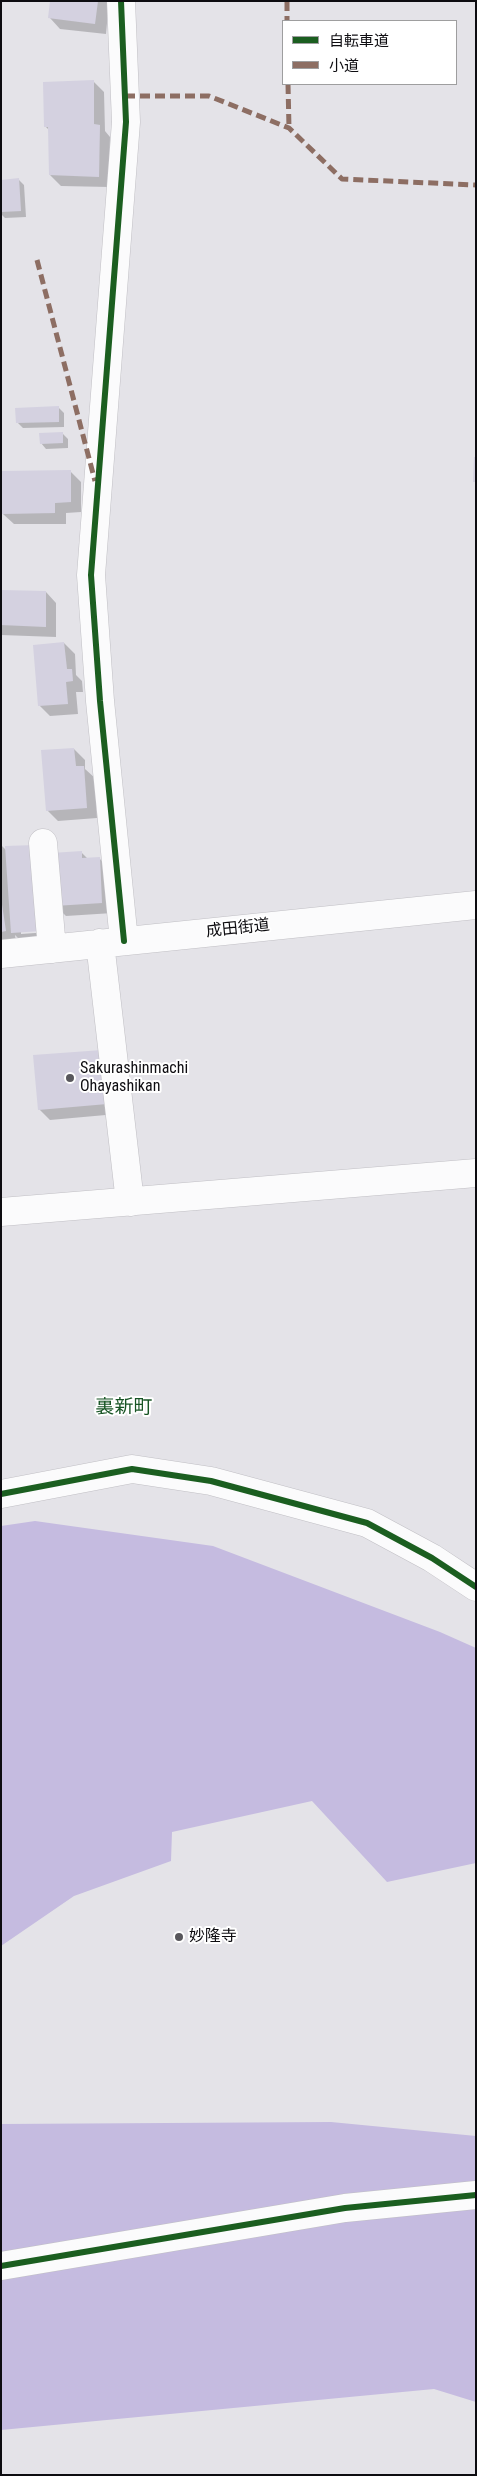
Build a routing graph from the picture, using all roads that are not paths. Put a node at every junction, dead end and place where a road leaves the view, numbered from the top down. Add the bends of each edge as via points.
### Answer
1 (121, 1) edge
2 (43, 843) dead end
3 (476, 905) edge
4 (112, 942) junction
5 (52, 949) junction
6 (1, 954) edge
7 (476, 1172) edge
8 (130, 1202) junction
9 (1, 1212) edge
10 (1, 1494) edge
11 (476, 1587) edge
12 (476, 2195) edge
13 (1, 2266) edge

1 - 4 street via 126,122 91,575
2 - 5 street
3 - 4 street, 成田街道
4 - 5 street, 成田街道
4 - 8 street
5 - 6 street, 成田街道
7 - 8 street
8 - 9 street
10 - 11 street via 132,1469 211,1481 367,1523 432,1558
12 - 13 street via 345,2208

